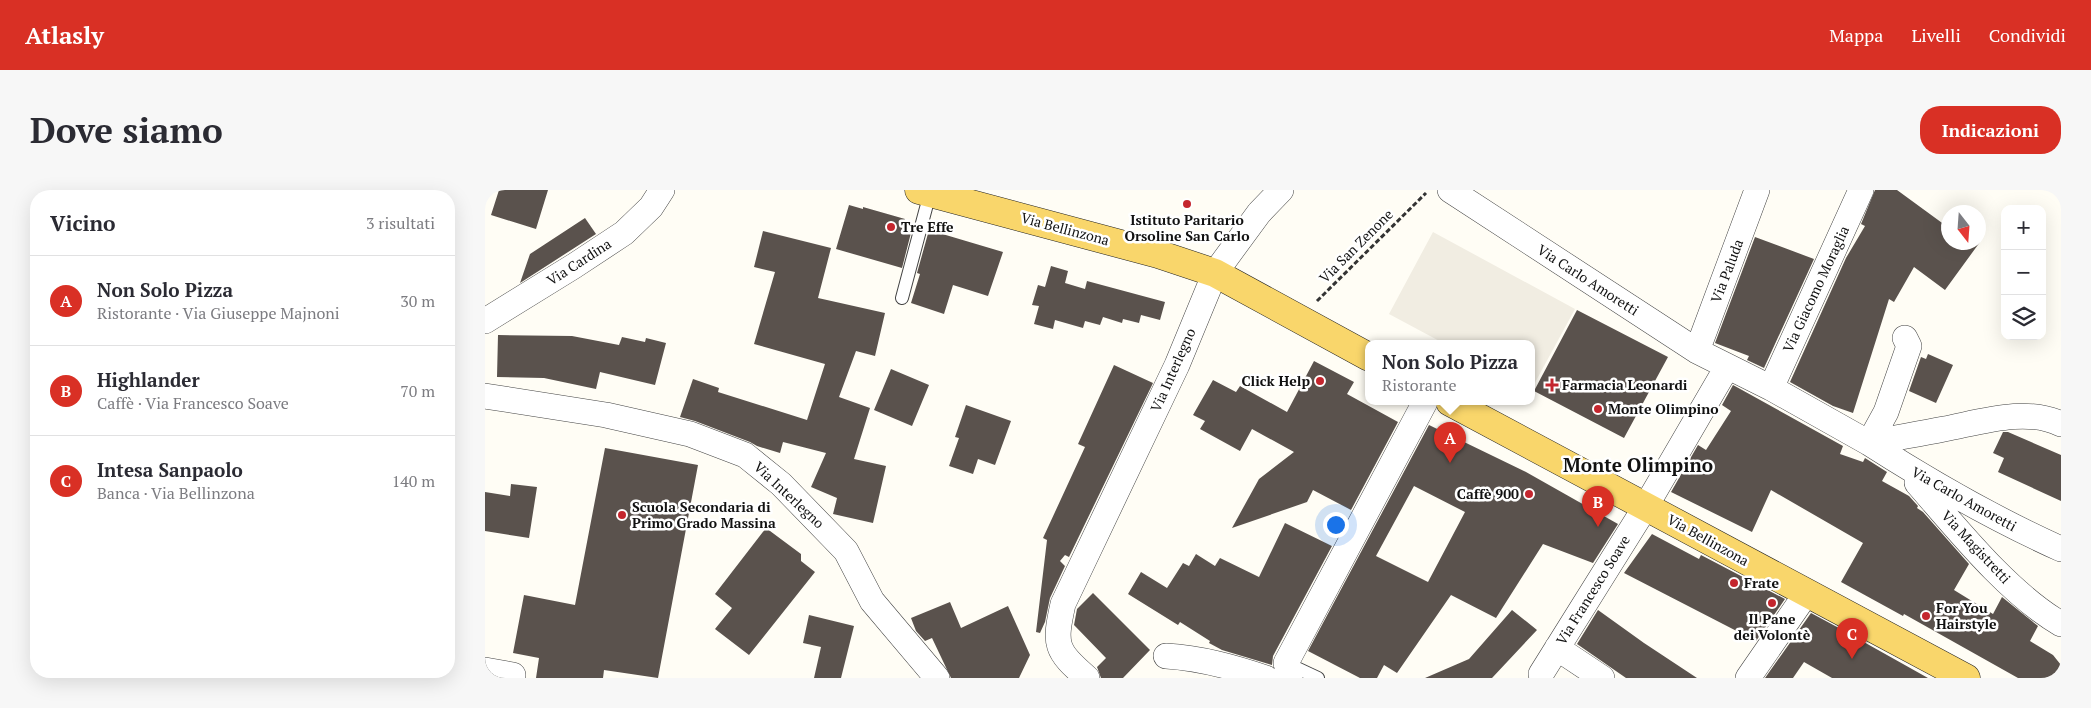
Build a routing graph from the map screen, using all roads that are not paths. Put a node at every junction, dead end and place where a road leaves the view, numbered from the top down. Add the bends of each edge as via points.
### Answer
1 (662, 190) edge
2 (1281, 190) edge
3 (1450, 190) edge
4 (1758, 190) edge
5 (1861, 190) edge
6 (924, 192) edge
7 (1215, 272) junction
8 (902, 298) dead end
9 (485, 321) edge
10 (1905, 338) dead end
11 (1697, 351) junction
12 (1365, 355) edge
13 (1727, 367) junction
14 (1771, 388) junction
15 (485, 396) edge
16 (1423, 405) edge
17 (1457, 405) edge
18 (2061, 424) edge
19 (1869, 443) junction
20 (1898, 462) junction
21 (1646, 506) junction
22 (2061, 549) edge
23 (1806, 594) junction
24 (2061, 624) edge
25 (1557, 648) junction
26 (1166, 656) dead end
27 (485, 670) edge
28 (1288, 671) edge
29 (1541, 674) dead end
30 (513, 675) dead end
31 (937, 678) edge
32 (1087, 678) edge
33 (1265, 678) edge
34 (1318, 678) edge
35 (1602, 678) edge
36 (1748, 678) edge
37 (1966, 678) edge

1 - 9 street, Via Cardina via 651,207 624,233
2 - 7 street via 1259,213
3 - 11 street, Via Carlo Amoretti
4 - 11 street, Via Paluda
5 - 14 street, Via Giacomo Moraglia
6 - 7 main road, Via Bellinzona
6 - 8 lane
7 - 12 main road, Via Bellinzona
7 - 32 street, Via Interlegno via 1177,365 1063,604 1057,631 1061,651
10 - 19 street via 1909,346 1886,412
11 - 13 street, Via Carlo Amoretti
13 - 14 street, Via Carlo Amoretti
13 - 21 street
14 - 19 street, Via Carlo Amoretti
15 - 31 street, Via Interlegno via 607,416 690,434 745,455 781,484 846,551 872,601
16 - 28 street
17 - 21 main road, Via Bellinzona
18 - 19 street via 2029,416 1998,418
19 - 20 street, Via Carlo Amoretti
20 - 22 street, Via Carlo Amoretti via 1945,491
20 - 24 street, Via Magistretti via 2021,596
21 - 23 main road, Via Bellinzona
21 - 25 street, Via Francesco Soave
23 - 36 street
23 - 37 main road, Via Bellinzona
25 - 29 street, Via Francesco Soave
25 - 35 street
26 - 33 street via 1226,665
27 - 30 street
28 - 34 lane

